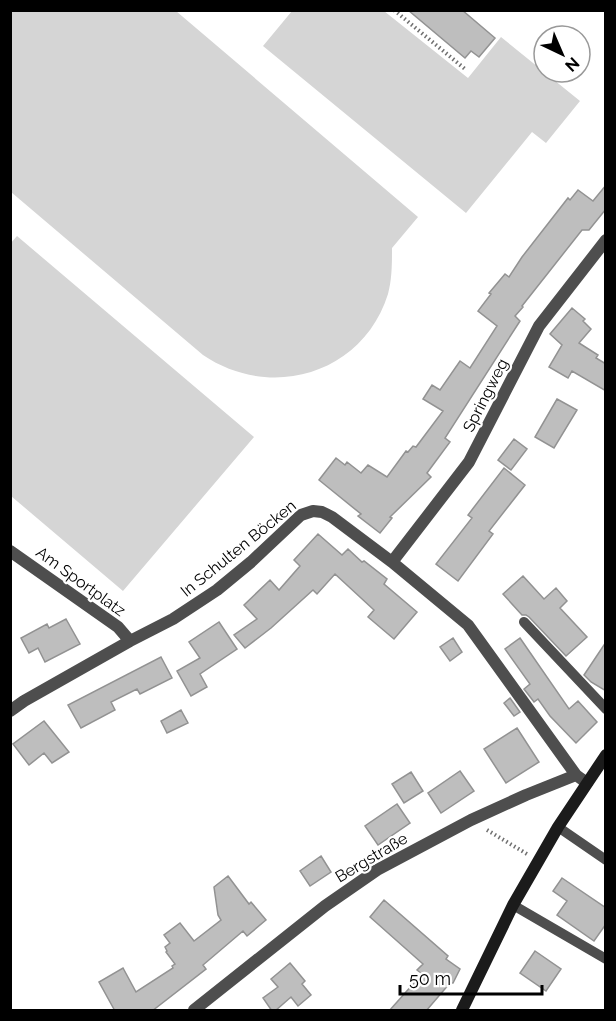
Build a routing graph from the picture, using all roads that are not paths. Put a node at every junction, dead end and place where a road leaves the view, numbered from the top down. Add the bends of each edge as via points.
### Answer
1 (606, 240) edge
2 (10, 551) edge
3 (392, 562) junction
4 (524, 622) dead end
5 (130, 641) junction
6 (606, 709) edge
7 (10, 711) edge
8 (606, 755) edge
9 (576, 776) junction
10 (587, 783) junction
11 (558, 827) junction
12 (606, 860) edge
13 (513, 905) junction
14 (606, 959) edge
15 (194, 1011) edge
16 (462, 1011) edge

1 - 3 street, Springweg via 539,326 470,462
2 - 5 street, Am Sportplatz via 118,627
3 - 5 street, In Schulten Böcken via 332,517 313,511 301,515 217,590
3 - 9 street, In Schulten Böcken via 468,625
4 - 6 lane
5 - 7 street, In Schulten Böcken
8 - 10 street
9 - 10 street
9 - 15 street, Bergstraße via 471,820 377,870 325,906
10 - 11 street
11 - 12 lane
11 - 13 street
13 - 14 lane
13 - 16 street

